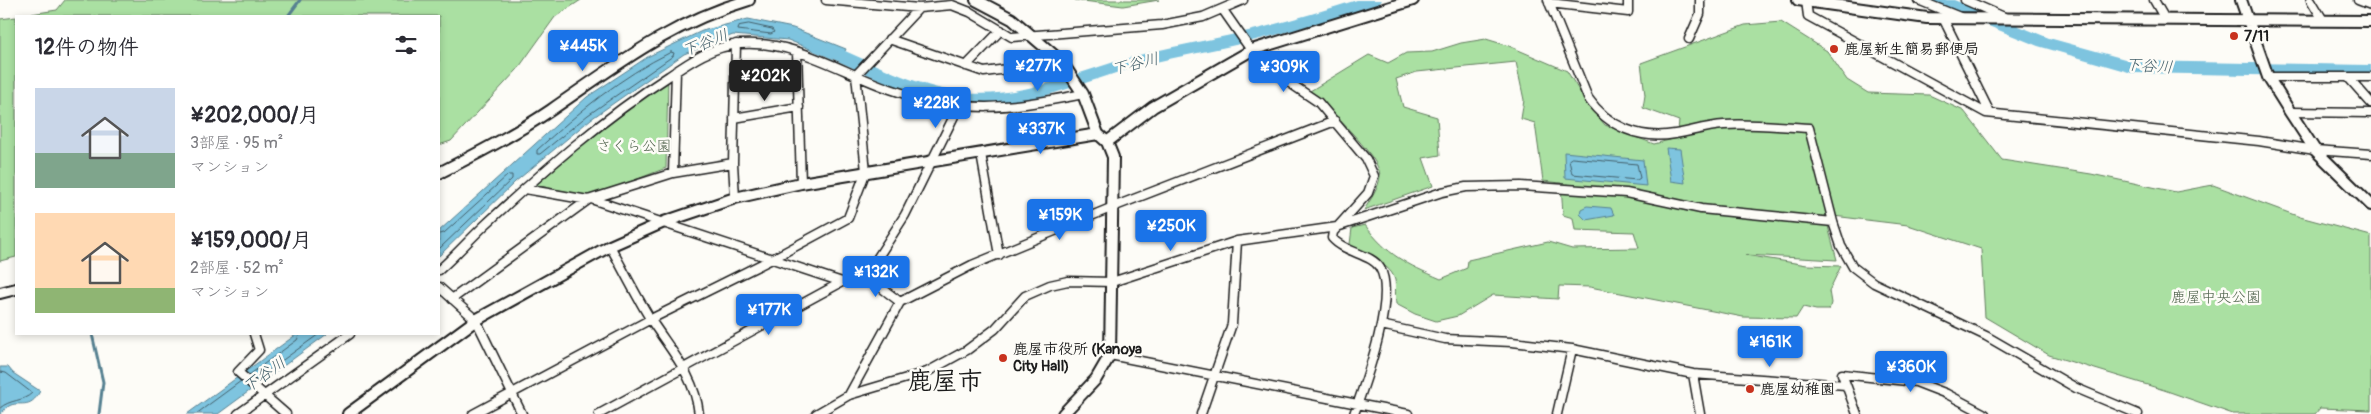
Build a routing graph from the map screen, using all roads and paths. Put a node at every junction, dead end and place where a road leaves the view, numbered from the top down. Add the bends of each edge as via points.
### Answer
1 (750, 0) edge
2 (826, 0) edge
3 (976, 0) edge
4 (1244, 0) edge
5 (1413, 0) edge
6 (1628, 0) edge
7 (1700, 0) edge
8 (1918, 0) edge
9 (1965, 0) edge
10 (2154, 0) edge
11 (2241, 0) edge
12 (2311, 0) edge
13 (2358, 0) edge
14 (1802, 1) edge
15 (1548, 2) edge
16 (2371, 4) edge
17 (919, 8) junction
18 (1223, 10) junction
19 (1943, 18) junction
20 (2005, 18) junction
21 (1968, 19) junction
22 (2165, 19) junction
23 (2248, 19) junction
24 (2323, 20) junction
25 (2371, 21) edge
26 (1001, 30) junction
27 (1034, 36) junction
28 (889, 39) junction
29 (1689, 39) dead end
30 (736, 44) junction
31 (1249, 47) junction
32 (797, 52) junction
33 (1062, 62) junction
34 (966, 66) junction
35 (676, 71) junction
36 (856, 75) junction
37 (2348, 77) junction
38 (2371, 77) edge
39 (2268, 78) junction
40 (1081, 90) junction
41 (2371, 103) edge
42 (959, 106) junction
43 (799, 107) junction
44 (2290, 112) junction
45 (1990, 113) junction
46 (2371, 113) edge
47 (734, 118) junction
48 (1335, 121) junction
49 (1098, 134) junction
50 (1107, 142) junction
51 (2315, 150) junction
52 (982, 154) junction
53 (2371, 154) edge
54 (934, 160) junction
55 (733, 163) junction
56 (866, 171) junction
57 (440, 172) edge
58 (673, 173) junction
59 (801, 183) junction
60 (525, 188) junction
61 (2367, 196) edge
62 (735, 198) junction
63 (591, 200) junction
64 (2371, 204) edge
65 (1112, 208) junction
66 (664, 222) junction
67 (1833, 222) junction
68 (1337, 227) junction
69 (1237, 241) junction
70 (610, 246) junction
71 (999, 254) junction
72 (772, 259) junction
73 (440, 269) edge
74 (866, 276) junction
75 (842, 282) junction
76 (1112, 282) junction
77 (440, 288) edge
78 (15, 289) edge
79 (0, 293) edge
80 (452, 299) junction
81 (900, 302) junction
82 (650, 319) junction
83 (476, 320) junction
84 (1381, 325) junction
85 (254, 335) edge
86 (349, 335) edge
87 (1572, 349) junction
88 (1110, 355) junction
89 (684, 369) junction
90 (1693, 374) junction
91 (1213, 376) junction
92 (1846, 385) junction
93 (264, 394) junction
94 (512, 394) junction
95 (849, 395) junction
96 (1358, 404) junction
97 (238, 414) edge
98 (286, 414) edge
99 (348, 414) edge
100 (473, 414) edge
101 (522, 414) edge
102 (599, 414) edge
103 (699, 414) edge
104 (816, 414) edge
105 (1063, 414) edge
106 (1202, 414) edge
107 (1354, 414) edge
108 (1408, 414) edge
109 (1556, 414) edge
110 (1700, 414) edge
111 (1857, 414) edge
112 (1985, 414) edge
113 (2138, 414) edge

1 - 57 street via 680,24 640,47 510,136
2 - 17 street
3 - 27 street via 1012,19
4 - 18 street
5 - 31 street
6 - 15 street via 1628,12
7 - 29 street via 1700,14
8 - 21 street
9 - 20 street
10 - 22 street
11 - 23 street
12 - 24 street
13 - 16 street
14 - 19 street
14 - 45 street via 1808,16
15 - 67 street via 1588,98 1611,124 1643,134 1710,125 1809,128
17 - 26 street via 952,5
17 - 28 street
18 - 27 street via 1162,25
18 - 31 street
19 - 21 street
19 - 45 street
20 - 21 street
20 - 22 street
22 - 23 street
23 - 24 street
23 - 39 street
24 - 25 street
26 - 27 street via 1012,37
26 - 34 street
27 - 33 street
28 - 34 street
28 - 36 street
30 - 32 street via 755,42
30 - 35 street via 717,48
30 - 47 street
31 - 48 street via 1260,63 1318,102
31 - 50 street via 1153,107
32 - 36 street
32 - 43 street
33 - 34 street via 984,72
33 - 40 street
35 - 58 street
35 - 60 street via 589,133
36 - 42 street via 881,86
36 - 56 street
37 - 38 street
37 - 39 street
37 - 41 street
39 - 44 street
40 - 42 street via 1031,104
40 - 49 street
42 - 54 street
43 - 47 street
43 - 59 street
44 - 46 street
44 - 51 street
45 - 51 street via 2259,141
47 - 55 street
48 - 65 street
48 - 68 street via 1366,159 1374,176 1368,194
49 - 50 street
49 - 52 street
50 - 65 street via 1114,157
51 - 53 street
51 - 61 street
52 - 54 street
52 - 71 street
54 - 56 street
54 - 74 street via 888,245
55 - 58 street
55 - 62 street
56 - 59 street
56 - 72 street via 848,218
58 - 63 street
59 - 62 street
60 - 63 street
60 - 73 street
61 - 64 street
62 - 66 street
63 - 66 street
63 - 80 street
65 - 71 street
65 - 76 street
66 - 70 street
66 - 72 street
67 - 68 street via 1701,209 1626,194 1520,186 1466,187 1442,192
67 - 113 street via 1853,267 1874,283 1986,336 2076,388
68 - 69 street
68 - 84 street via 1332,238 1335,243 1380,267 1385,278
69 - 76 street
69 - 91 street via 1232,324
70 - 82 street
70 - 83 street
71 - 81 street
72 - 75 street
72 - 82 street
74 - 75 street
74 - 81 street
75 - 89 street
76 - 88 street
76 - 95 street via 1068,281 1050,285 1026,296 995,329 967,350 927,372
77 - 80 street
78 - 79 street
80 - 83 street
81 - 95 street
82 - 89 street
82 - 94 street
83 - 94 street
83 - 99 street
84 - 87 street via 1445,339
84 - 96 street
85 - 93 street via 260,350 238,372
86 - 93 street
87 - 90 street
87 - 109 street
88 - 91 street
88 - 105 street via 1096,379
89 - 102 street
89 - 103 street via 699,399
90 - 92 street
90 - 110 street
91 - 96 street
91 - 106 street
92 - 111 street
92 - 112 street via 1842,374 1916,382
93 - 97 street
93 - 98 street
94 - 100 street
94 - 101 street
95 - 104 street
96 - 107 street
96 - 108 street

